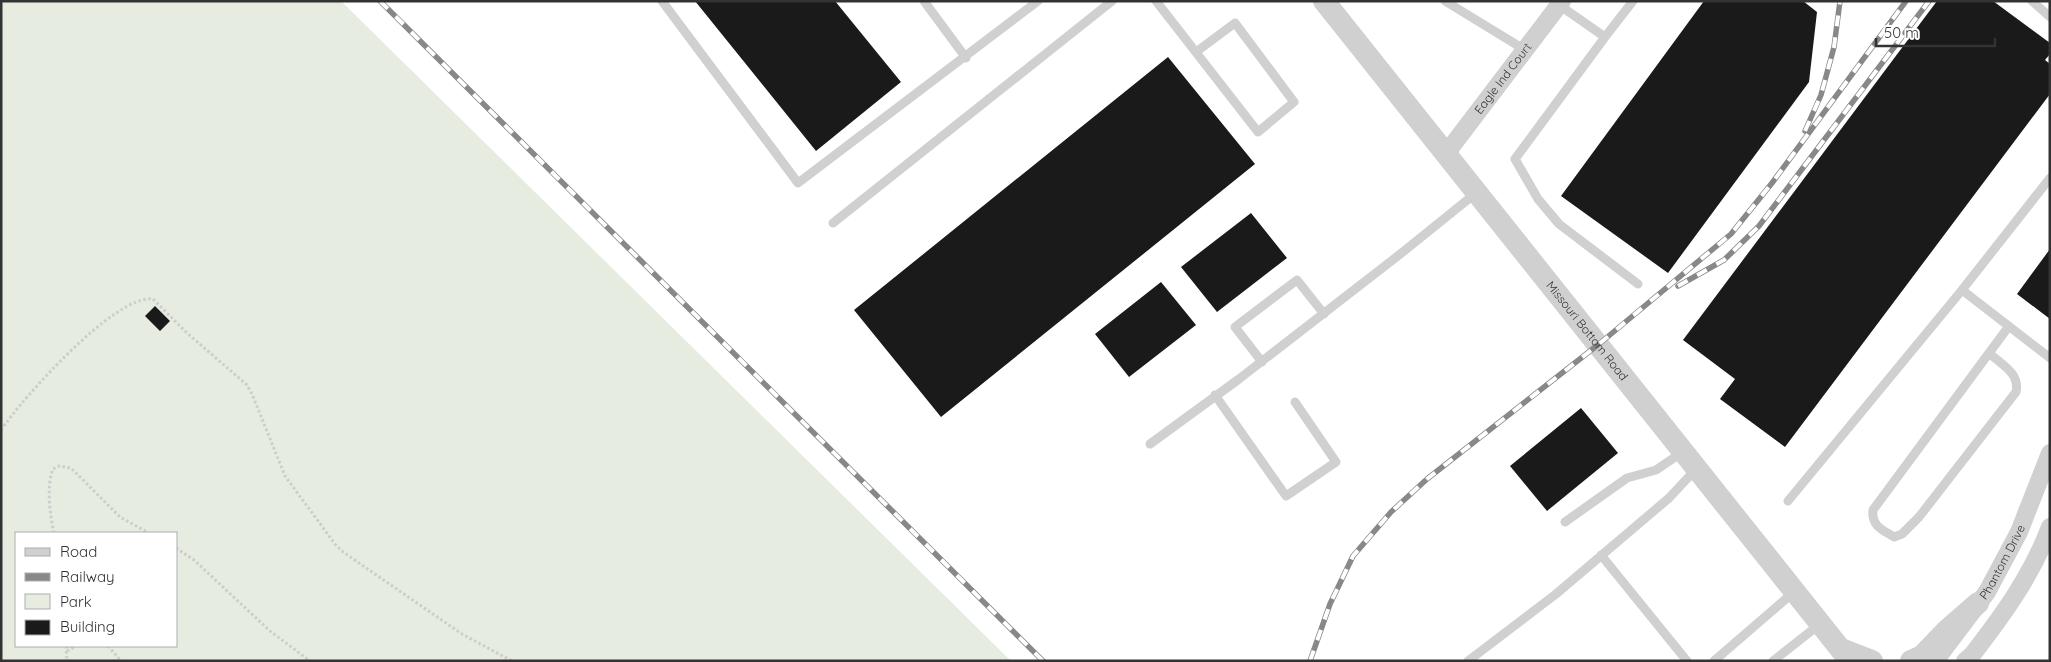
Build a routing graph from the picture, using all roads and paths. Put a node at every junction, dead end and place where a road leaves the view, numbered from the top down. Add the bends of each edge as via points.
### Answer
1 (662, 1) edge
2 (924, 1) edge
3 (1038, 1) edge
4 (1112, 1) edge
5 (1156, 1) edge
6 (1324, 1) edge
7 (1445, 1) edge
8 (1633, 1) edge
9 (2032, 1) edge
10 (1560, 3) edge
11 (2050, 17) edge
12 (1605, 37) junction
13 (1525, 50) junction
14 (1196, 52) junction
15 (966, 58) junction
16 (1446, 155) junction
17 (2050, 178) edge
18 (1476, 192) junction
19 (833, 223) dead end
20 (1638, 284) dead end
21 (1962, 290) junction
22 (1324, 314) junction
23 (2009, 326) junction
24 (1989, 353) junction
25 (2050, 358) edge
26 (1262, 362) junction
27 (1215, 395) junction
28 (1295, 402) dead end
29 (1, 430) edge
30 (1150, 444) dead end
31 (2050, 453) edge
32 (1691, 459) junction
33 (1788, 501) dead end
34 (1565, 522) dead end
35 (2050, 527) edge
36 (54, 532) edge
37 (147, 532) edge
38 (178, 549) edge
39 (1601, 555) junction
40 (1796, 591) junction
41 (1978, 603) junction
42 (1821, 624) junction
43 (66, 647) edge
44 (74, 647) edge
45 (109, 647) edge
46 (67, 652) junction
47 (1846, 655) edge
48 (67, 661) edge
49 (121, 661) edge
50 (310, 661) edge
51 (512, 661) edge
52 (1468, 661) edge
53 (1687, 661) edge
54 (1714, 661) edge
55 (1773, 661) edge
56 (1872, 661) edge
57 (1911, 661) edge
58 (1935, 661) edge
59 (1965, 661) edge

1 - 15 lane via 798,183
2 - 15 lane
3 - 15 lane
4 - 19 lane
5 - 14 lane
6 - 16 street, Missouri Bottom Road
7 - 13 lane
8 - 12 lane
9 - 11 lane
10 - 12 lane
10 - 13 street, Eagle Ind Court
12 - 20 lane via 1515,159 1538,199 1559,224
13 - 16 street, Eagle Ind Court
14 - 14 lane via 1258,132 1294,102 1235,23
16 - 18 street, Missouri Bottom Road
17 - 21 lane
18 - 22 lane
18 - 32 street, Missouri Bottom Road
21 - 23 lane
21 - 33 lane
22 - 26 lane
22 - 26 lane via 1297,280 1235,328
23 - 24 lane
23 - 25 lane
24 - 24 lane via 1873,510 1872,518 1876,525 1894,537 1902,534 1919,517 2016,392 2018,383 2015,376
26 - 27 lane
27 - 28 lane via 1286,496 1336,462
27 - 30 lane
29 - 51 path via 30,394 91,333 134,303 153,299 247,385 285,476 335,544 462,634
31 - 41 street, Phantom Drive via 2019,532
32 - 34 lane via 1627,478
32 - 39 lane via 1669,498
32 - 40 street, Missouri Bottom Road
35 - 59 street via 2010,606
36 - 37 path via 50,512 51,475 53,469 66,466 120,517
38 - 50 path via 194,560 270,631
39 - 52 lane
39 - 53 lane
40 - 42 street, Missouri Bottom Road
40 - 54 lane
41 - 57 street via 1922,656
41 - 58 street, Phantom Drive
42 - 47 street, Missouri Bottom Road
42 - 55 lane
43 - 46 path
44 - 46 path
45 - 49 path
46 - 48 path
47 - 56 street

